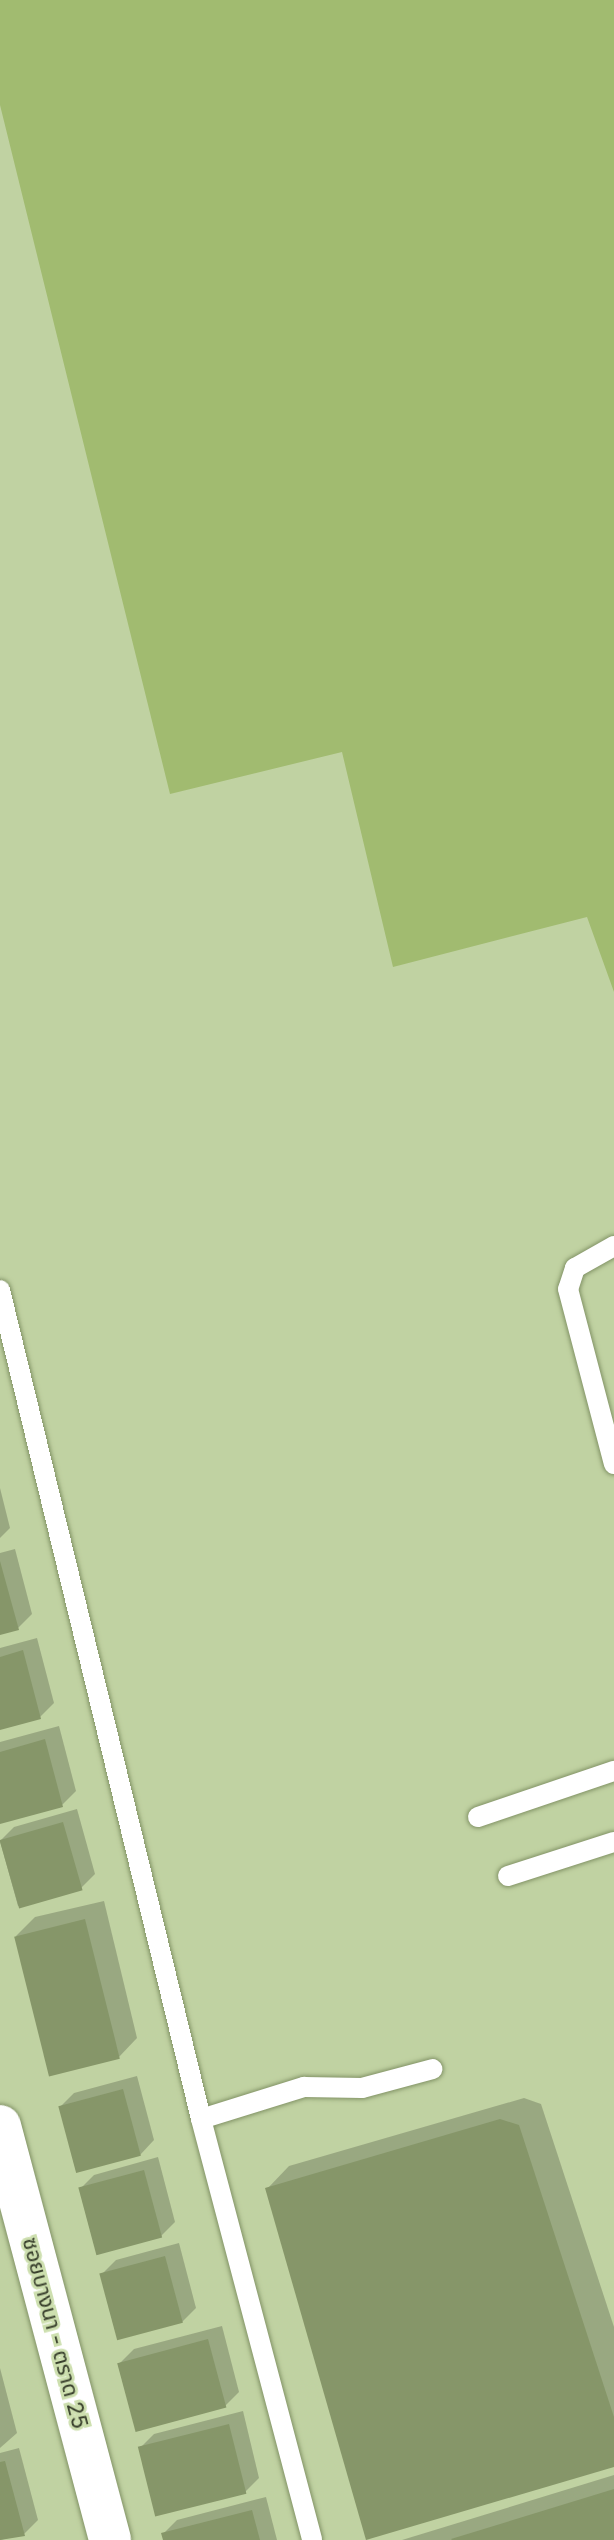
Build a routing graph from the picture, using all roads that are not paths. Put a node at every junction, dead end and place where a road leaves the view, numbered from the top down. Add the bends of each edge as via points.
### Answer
1 (614, 1246) edge
2 (0, 1290) edge
3 (614, 1464) edge
4 (614, 1771) edge
5 (478, 1817) dead end
6 (614, 1842) edge
7 (508, 1876) dead end
8 (433, 2069) dead end
9 (201, 2119) junction
10 (0, 2126) edge
11 (110, 2540) edge
12 (312, 2540) edge

1 - 3 lane via 575,1268 568,1289
2 - 9 lane
4 - 5 lane
6 - 7 lane
8 - 9 lane via 362,2088 304,2087
9 - 12 lane
10 - 11 street, ซอยบางนา - ตราด 25

